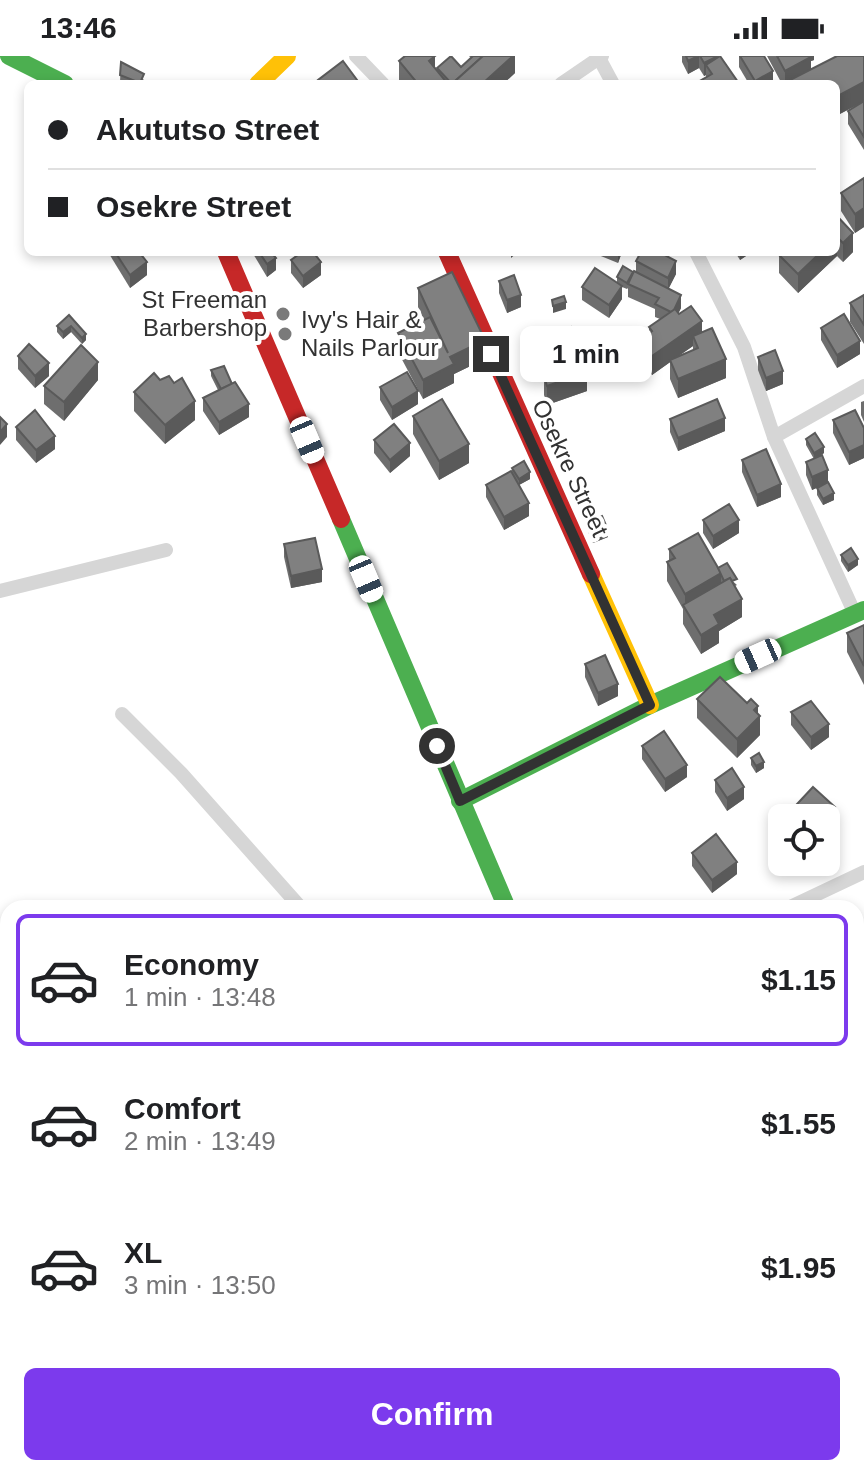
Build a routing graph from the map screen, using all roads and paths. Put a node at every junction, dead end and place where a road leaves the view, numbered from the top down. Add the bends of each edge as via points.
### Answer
1 (9, 56) edge
2 (287, 56) edge
3 (356, 56) edge
4 (601, 57) edge
5 (57, 80) edge
6 (262, 80) edge
7 (379, 80) edge
8 (567, 80) edge
9 (611, 80) edge
10 (228, 256) edge
11 (449, 256) edge
12 (698, 256) edge
13 (864, 386) edge
14 (774, 437) junction
15 (166, 550) dead end
16 (0, 591) edge
17 (859, 612) edge
18 (650, 705) junction
19 (122, 714) dead end
20 (460, 801) junction
21 (864, 872) edge
22 (294, 900) edge
23 (503, 900) edge
24 (805, 900) edge

1 - 5 street
2 - 6 street
3 - 7 street
4 - 8 street
4 - 9 street
10 - 20 street
11 - 18 street, Osekre Street
12 - 14 street via 744,347
13 - 14 street
14 - 17 street
15 - 16 street
17 - 18 street
18 - 20 street
19 - 22 street
20 - 23 street
21 - 24 street

